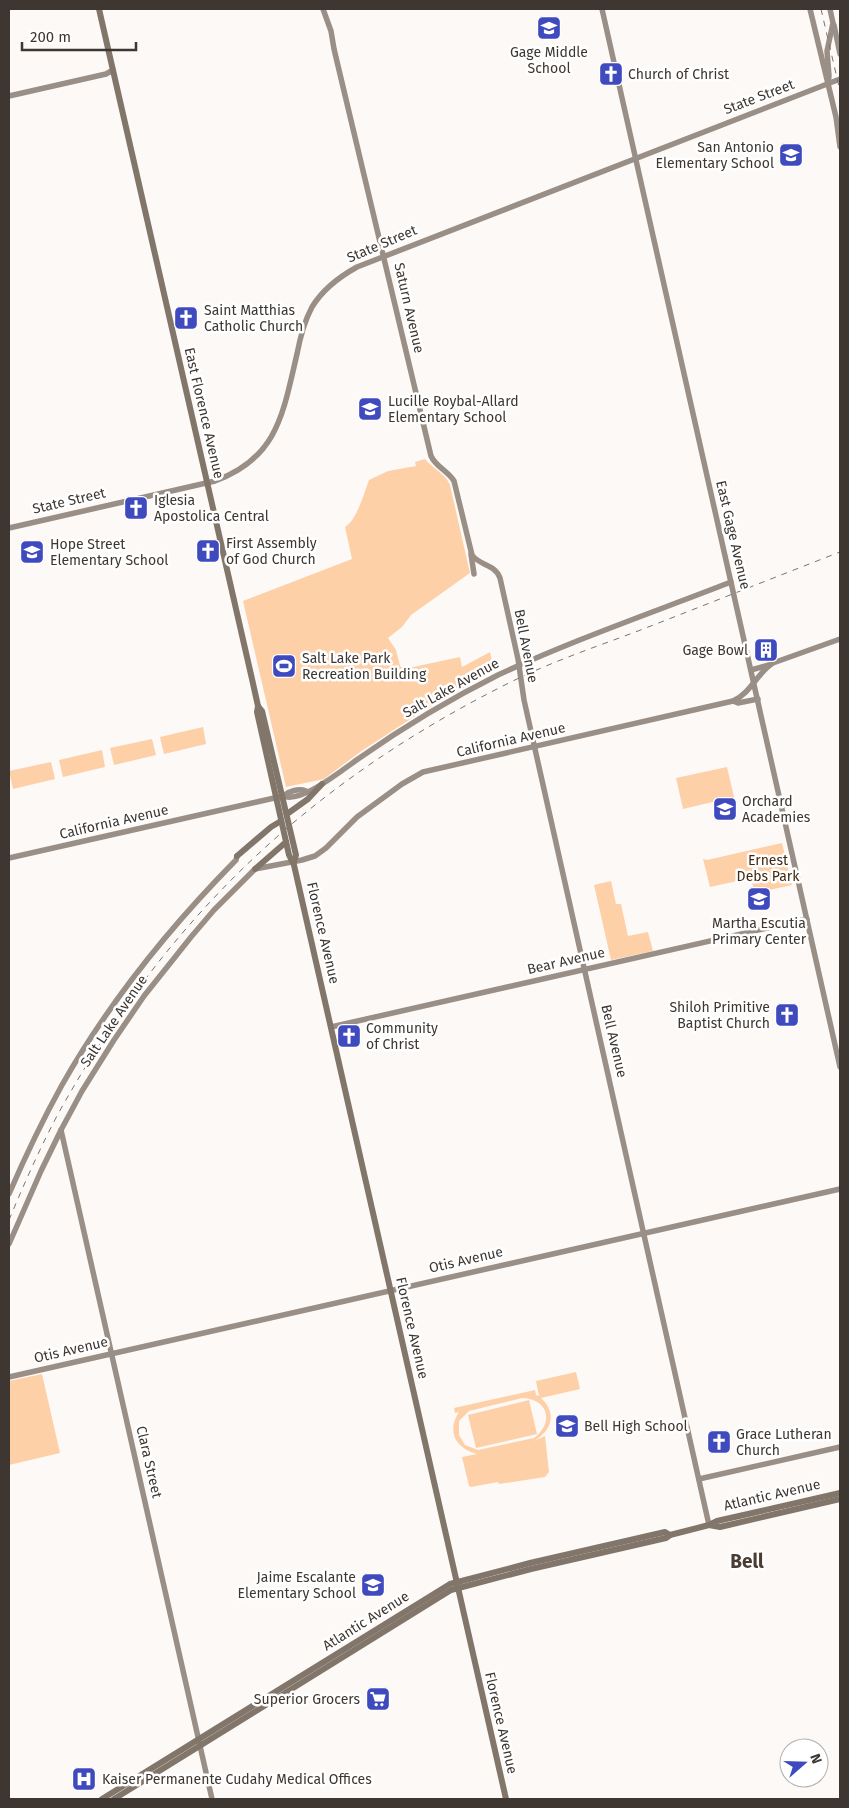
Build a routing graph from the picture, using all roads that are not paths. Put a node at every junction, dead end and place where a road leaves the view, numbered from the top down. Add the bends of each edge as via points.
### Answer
1 (99, 9) edge
2 (323, 9) edge
3 (602, 9) edge
4 (810, 9) edge
5 (830, 9) edge
6 (833, 23) junction
7 (840, 54) edge
8 (114, 70) junction
9 (839, 79) edge
10 (828, 83) junction
11 (9, 96) edge
12 (840, 146) edge
13 (635, 158) junction
14 (384, 256) junction
15 (208, 483) junction
16 (9, 528) edge
17 (471, 552) junction
18 (474, 574) dead end
19 (731, 582) junction
20 (840, 639) edge
21 (773, 664) junction
22 (519, 666) junction
23 (751, 670) junction
24 (754, 683) junction
25 (758, 699) junction
26 (733, 701) junction
27 (535, 747) junction
28 (322, 784) junction
29 (279, 797) junction
30 (287, 814) junction
31 (281, 821) junction
32 (286, 842) junction
33 (237, 856) joint
34 (9, 858) edge
35 (294, 862) junction
36 (255, 869) junction
37 (807, 919) junction
38 (585, 969) junction
39 (331, 1027) junction
40 (840, 1067) edge
41 (61, 1130) junction
42 (839, 1188) edge
43 (9, 1194) edge
44 (644, 1233) junction
45 (9, 1244) edge
46 (390, 1290) junction
47 (111, 1353) junction
48 (9, 1377) edge
49 (840, 1447) edge
50 (699, 1479) junction
51 (840, 1493) edge
52 (823, 1497) junction
53 (840, 1499) edge
54 (809, 1506) junction
55 (710, 1525) junction
56 (457, 1585) junction
57 (198, 1739) junction
58 (200, 1747) junction
59 (102, 1799) edge
60 (114, 1799) edge
61 (212, 1799) edge
62 (506, 1799) edge

1 - 8 main road, East Florence Avenue
2 - 14 street, Saturn Avenue
3 - 13 street, East Gage Avenue
4 - 10 street
5 - 6 street
6 - 7 street
6 - 10 street via 827,51
8 - 11 street
8 - 15 main road, East Florence Avenue
9 - 10 street, State Street
10 - 12 street
10 - 13 street, State Street
13 - 14 street, State Street
13 - 19 street, East Gage Avenue
14 - 15 street, State Street via 340,276 317,300 302,331 284,411 271,438 258,455 239,470
14 - 17 street, Saturn Avenue via 429,451 436,464 454,481
15 - 16 street, State Street
15 - 29 main road, East Florence Avenue via 257,712
17 - 18 street, Saturn Avenue
17 - 22 street, Bell Avenue via 476,560 496,570 500,578
19 - 22 street, Salt Lake Avenue
19 - 23 street, East Gage Avenue
20 - 21 street
21 - 23 street
21 - 24 street, California Avenue
22 - 27 street, Bell Avenue
22 - 28 street, Salt Lake Avenue via 422,718
23 - 24 street, East Gage Avenue
24 - 25 street, East Gage Avenue
24 - 26 street, California Avenue
25 - 26 street
25 - 37 street, East Gage Avenue
26 - 27 street, California Avenue
27 - 35 street, California Avenue via 418,774 357,816 321,852
27 - 38 street, Bell Avenue
28 - 29 street, Salt Lake Avenue
28 - 30 main road
29 - 30 main road, East Florence Avenue
29 - 31 main road, East Florence Avenue
29 - 34 street, California Avenue
30 - 35 main road, East Florence Avenue via 296,855
31 - 32 main road, East Florence Avenue
31 - 33 main road
32 - 35 main road, East Florence Avenue
32 - 36 main road
33 - 43 street, Salt Lake Avenue via 157,946 101,1022 53,1102
35 - 36 street
35 - 39 main road, Florence Avenue
36 - 41 street, Salt Lake Avenue via 203,923 144,996 82,1091
37 - 38 street, Bear Avenue
37 - 40 street, East Gage Avenue
38 - 39 street, Bear Avenue
38 - 44 street, Bell Avenue
39 - 46 main road, Florence Avenue
41 - 45 street, Salt Lake Avenue
41 - 47 street, Clara Street
42 - 44 street, Otis Avenue
44 - 46 street, Otis Avenue
44 - 50 street, Bell Avenue
46 - 47 street, Otis Avenue
46 - 56 main road, Florence Avenue
47 - 48 street, Otis Avenue
47 - 57 street, Clara Street
49 - 50 street
50 - 55 street, Bell Avenue
51 - 52 main road, Atlantic Avenue
52 - 54 main road
52 - 55 main road, Atlantic Avenue via 717,1520
53 - 54 main road, Atlantic Avenue
54 - 55 main road, Atlantic Avenue via 720,1527
55 - 56 main road, Atlantic Avenue
56 - 57 main road, Atlantic Avenue via 450,1584
56 - 58 main road, Atlantic Avenue
56 - 62 main road, Florence Avenue
57 - 58 street, Clara Street
57 - 59 main road, Atlantic Avenue
58 - 60 main road, Atlantic Avenue
58 - 61 street, Clara Street

